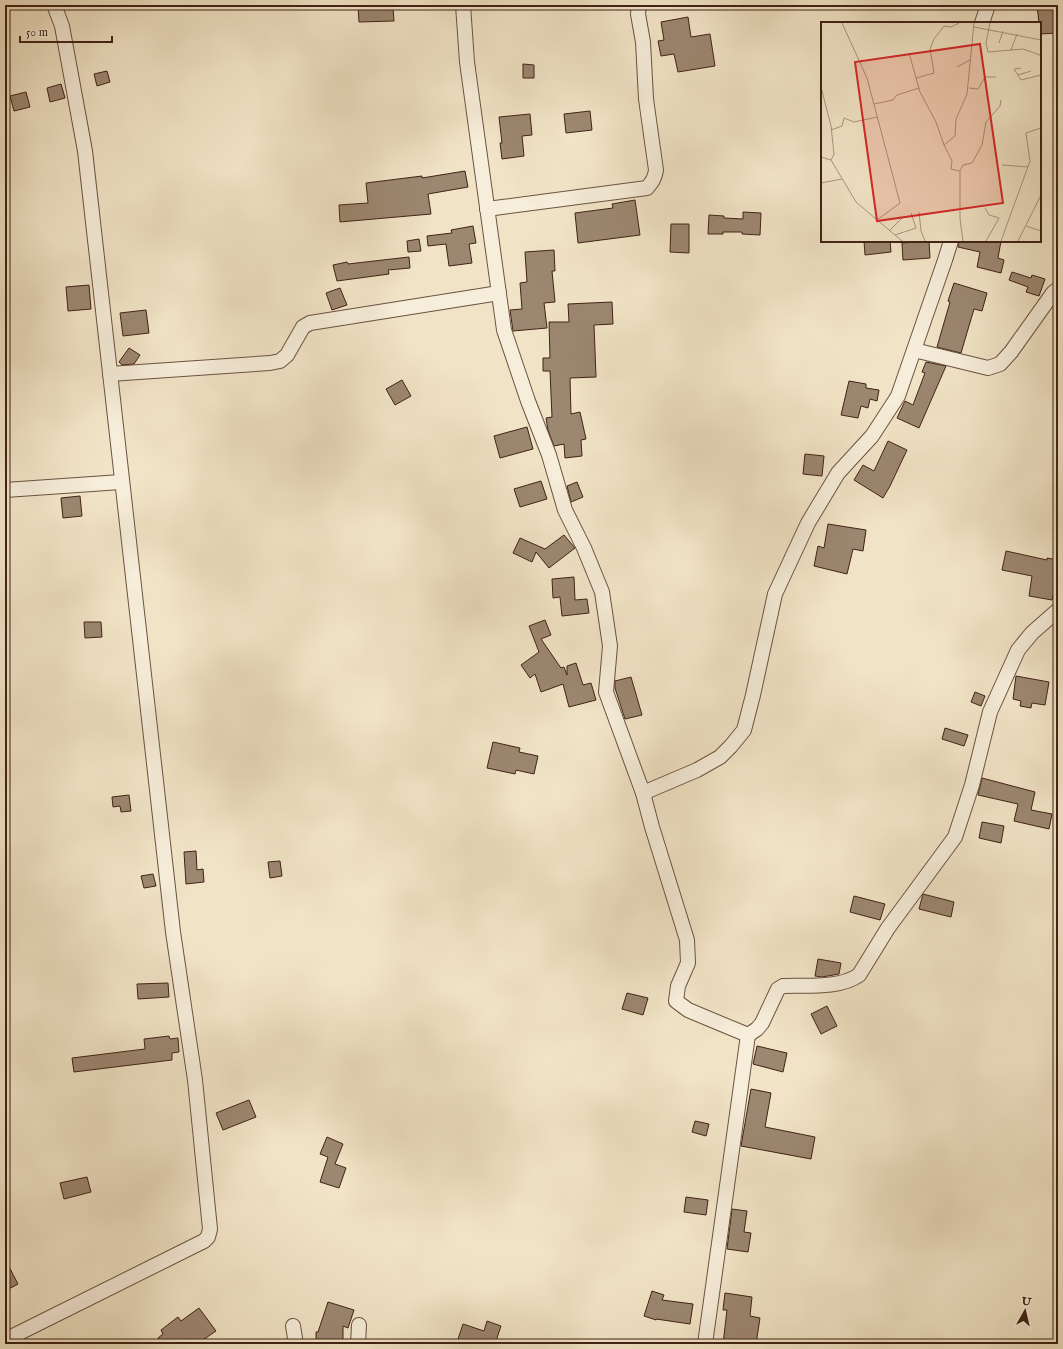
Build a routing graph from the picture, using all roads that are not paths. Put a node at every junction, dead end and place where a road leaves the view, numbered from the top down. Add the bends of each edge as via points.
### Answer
1 (54, 5) edge
2 (462, 5) edge
3 (639, 5) edge
4 (988, 5) edge
5 (982, 22) edge
6 (487, 209) junction
7 (951, 242) edge
8 (1058, 289) edge
9 (498, 293) junction
10 (914, 350) junction
11 (110, 374) junction
12 (122, 482) junction
13 (5, 490) edge
14 (1058, 610) edge
15 (643, 794) junction
16 (748, 1035) junction
17 (359, 1325) dead end
18 (293, 1326) dead end
19 (5, 1340) edge
20 (296, 1344) edge
21 (358, 1344) edge
22 (704, 1344) edge

1 - 11 street via 62,26 84,151
2 - 6 street
3 - 6 street via 646,99 656,170 652,182 647,188
4 - 5 street
6 - 9 street
7 - 10 street
8 - 10 street via 1000,364 988,368
9 - 11 street via 310,323 303,327 287,355 280,361
9 - 15 street via 504,330 549,455 565,510 602,592 610,646 606,692
10 - 15 street via 898,396 872,436 838,473 808,523 775,594 744,730 720,757
11 - 12 street
12 - 13 street
12 - 19 street via 174,932 195,1080 210,1229 208,1237 204,1240
14 - 16 street via 1032,633 1018,650 990,712 972,785 955,837 888,928 858,975 840,984 780,987 762,1023
15 - 16 street via 687,940 688,963 678,986 676,1001 688,1010
16 - 22 street
17 - 21 street
18 - 20 street

